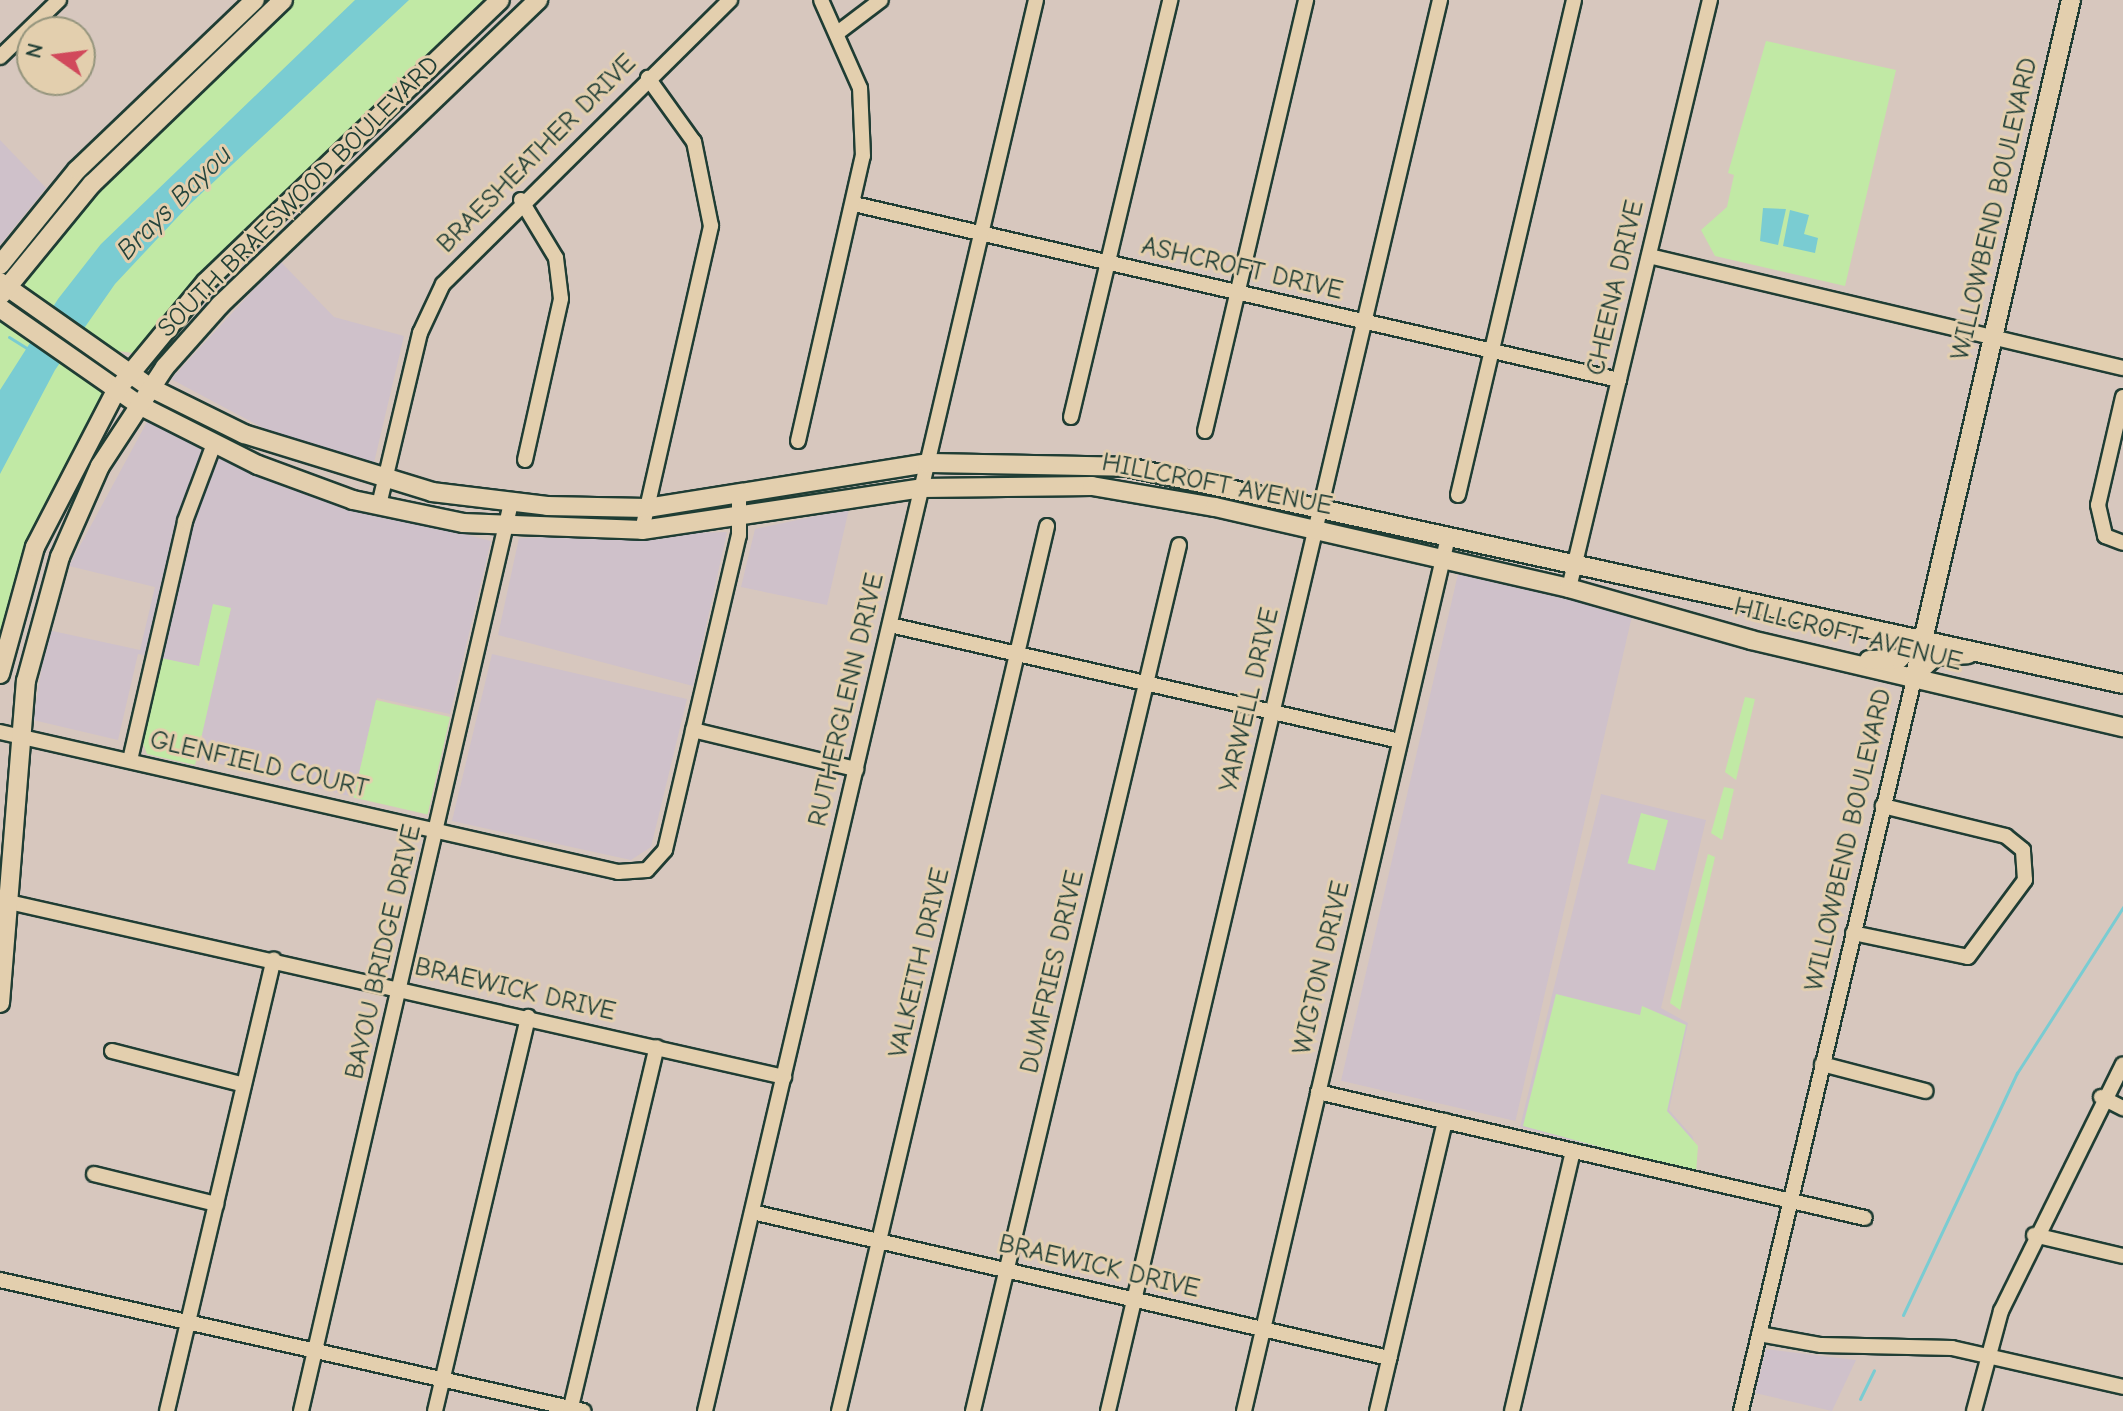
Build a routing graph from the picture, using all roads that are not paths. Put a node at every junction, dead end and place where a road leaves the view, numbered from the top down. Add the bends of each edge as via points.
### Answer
1 (59, 0) edge
2 (255, 0) edge
3 (283, 0) edge
4 (500, 0) edge
5 (538, 0) edge
6 (730, 0) edge
7 (821, 0) edge
8 (881, 0) edge
9 (1036, 0) edge
10 (1170, 0) edge
11 (1306, 0) edge
12 (1440, 0) edge
13 (1574, 0) edge
14 (1710, 0) edge
15 (2071, 0) edge
16 (477, 23) junction
17 (840, 31) junction
18 (494, 41) junction
19 (0, 57) edge
20 (648, 78) junction
21 (134, 114) junction
22 (148, 128) junction
23 (304, 188) junction
24 (521, 200) junction
25 (854, 204) junction
26 (321, 207) junction
27 (981, 233) junction
28 (1649, 256) junction
29 (227, 262) junction
30 (1107, 262) junction
31 (0, 265) edge
32 (244, 281) junction
33 (1237, 292) junction
34 (6, 297) edge
35 (1364, 322) junction
36 (1992, 337) junction
37 (1492, 351) junction
38 (2123, 368) edge
39 (130, 373) junction
40 (1619, 380) junction
41 (151, 388) junction
42 (116, 391) junction
43 (2123, 397) edge
44 (139, 405) junction
45 (1071, 417) dead end
46 (1205, 431) dead end
47 (798, 441) dead end
48 (214, 444) junction
49 (525, 460) dead end
50 (927, 463) junction
51 (258, 465) junction
52 (329, 465) junction
53 (385, 481) junction
54 (922, 488) junction
55 (1458, 495) dead end
56 (739, 497) junction
57 (511, 503) junction
58 (379, 505) junction
59 (1321, 506) junction
60 (647, 508) junction
61 (742, 520) junction
62 (1047, 526) dead end
63 (507, 529) junction
64 (642, 530) junction
65 (1315, 530) junction
66 (1448, 537) junction
67 (2123, 543) edge
68 (1179, 545) dead end
69 (35, 547) junction
70 (60, 557) junction
71 (1443, 560) junction
72 (1574, 566) junction
73 (1569, 588) junction
74 (890, 625) junction
75 (1924, 635) junction
76 (1017, 653) junction
77 (2014, 657) junction
78 (1828, 659) junction
79 (0, 674) edge
80 (1914, 679) junction
81 (1147, 683) junction
82 (2123, 684) edge
83 (1272, 712) junction
84 (2123, 727) edge
85 (693, 730) junction
86 (9, 733) edge
87 (1400, 741) junction
88 (130, 760) junction
89 (856, 769) junction
90 (1883, 806) junction
91 (437, 831) junction
92 (3, 900) edge
93 (1853, 933) junction
94 (274, 959) junction
95 (400, 988) junction
96 (0, 1003) edge
97 (528, 1017) junction
98 (657, 1047) junction
99 (112, 1051) dead end
100 (1822, 1064) junction
101 (2123, 1064) edge
102 (784, 1077) junction
103 (244, 1085) junction
104 (1926, 1091) dead end
105 (1318, 1092) junction
106 (2101, 1097) junction
107 (2123, 1108) edge
108 (1445, 1121) junction
109 (1573, 1151) junction
110 (94, 1174) dead end
111 (1790, 1201) junction
112 (216, 1204) junction
113 (752, 1212) junction
114 (1865, 1218) dead end
115 (2034, 1235) junction
116 (879, 1241) junction
117 (2123, 1256) edge
118 (1006, 1270) junction
119 (0, 1280) edge
120 (1134, 1300) junction
121 (188, 1320) junction
122 (1263, 1329) junction
123 (1759, 1334) junction
124 (315, 1350) junction
125 (1987, 1356) junction
126 (1389, 1358) junction
127 (442, 1380) junction
128 (2123, 1387) edge
129 (574, 1410) edge
130 (167, 1411) edge
131 (301, 1411) edge
132 (435, 1411) edge
133 (705, 1411) edge
134 (839, 1411) edge
135 (973, 1411) edge
136 (1108, 1411) edge
137 (1244, 1411) edge
138 (1377, 1411) edge
139 (1512, 1411) edge
140 (1741, 1411) edge
141 (1974, 1411) edge

1 - 19 street
2 - 21 main road
3 - 22 main road
4 - 16 main road, SOUTH BRAESWOOD BOULEVARD
5 - 18 main road, SOUTH BRAESWOOD BOULEVARD
6 - 20 street, BRAESHEATHER DRIVE
7 - 17 street
8 - 17 street
9 - 27 street, RUTHERGLENN DRIVE
10 - 30 street
11 - 33 street
12 - 35 street, YARWELL DRIVE
13 - 37 street
14 - 28 street, CHEENA DRIVE
15 - 36 main road, WILLOWBEND BOULEVARD
16 - 18 main road
16 - 23 main road, SOUTH BRAESWOOD BOULEVARD
17 - 25 street via 865,122
18 - 26 main road, SOUTH BRAESWOOD BOULEVARD
20 - 24 street, BRAESHEATHER DRIVE
20 - 60 street via 694,142 711,226
21 - 22 main road
21 - 31 main road via 45,205
22 - 34 main road
23 - 26 main road
23 - 29 main road, SOUTH BRAESWOOD BOULEVARD
24 - 49 street via 556,258 561,299
24 - 53 street, BRAESHEATHER DRIVE via 455,267 426,316
25 - 27 street, ASHCROFT DRIVE
25 - 47 street
26 - 32 main road, SOUTH BRAESWOOD BOULEVARD
27 - 30 street, ASHCROFT DRIVE
27 - 50 street, RUTHERGLENN DRIVE
28 - 36 street
28 - 40 street, CHEENA DRIVE
29 - 32 main road
29 - 39 main road, SOUTH BRAESWOOD BOULEVARD
30 - 33 street, ASHCROFT DRIVE
30 - 45 street
32 - 41 main road, SOUTH BRAESWOOD BOULEVARD
33 - 35 street, ASHCROFT DRIVE
33 - 46 street
34 - 39 main road, HILLCROFT AVENUE
34 - 42 main road, HILLCROFT AVENUE
35 - 37 street, ASHCROFT DRIVE
35 - 59 street, YARWELL DRIVE
36 - 38 street
36 - 75 main road, WILLOWBEND BOULEVARD
37 - 40 street, ASHCROFT DRIVE
37 - 55 street
39 - 41 main road, HILLCROFT AVENUE
39 - 42 main road, SOUTH BRAESWOOD BOULEVARD
40 - 72 street, CHEENA DRIVE
41 - 44 main road, SOUTH BRAESWOOD BOULEVARD
41 - 52 main road, HILLCROFT AVENUE via 258,441
42 - 44 main road, HILLCROFT AVENUE
42 - 69 main road, SOUTH BRAESWOOD BOULEVARD
43 - 67 street via 2098,505 2105,536
44 - 48 main road, HILLCROFT AVENUE
44 - 70 main road, SOUTH BRAESWOOD BOULEVARD via 100,466
48 - 51 main road, HILLCROFT AVENUE
48 - 88 street via 185,521
50 - 54 street, RUTHERGLENN DRIVE
50 - 56 main road, HILLCROFT AVENUE
50 - 59 main road, HILLCROFT AVENUE via 1128,467
51 - 52 main road via 269,456
51 - 58 main road, HILLCROFT AVENUE
52 - 53 main road, HILLCROFT AVENUE
53 - 57 main road, HILLCROFT AVENUE
53 - 58 street, BRAESHEATHER DRIVE
54 - 61 main road, HILLCROFT AVENUE
54 - 65 main road, HILLCROFT AVENUE via 1092,486
54 - 74 street, RUTHERGLENN DRIVE
56 - 60 main road, HILLCROFT AVENUE
56 - 61 street
57 - 60 main road, HILLCROFT AVENUE
57 - 63 street, BAYOU BRIDGE DRIVE
58 - 63 main road, HILLCROFT AVENUE
59 - 65 street, YARWELL DRIVE
59 - 66 main road, HILLCROFT AVENUE
60 - 64 street
61 - 64 main road, HILLCROFT AVENUE
61 - 85 street
62 - 76 street, VALKEITH DRIVE
63 - 64 main road, HILLCROFT AVENUE
63 - 91 street, BAYOU BRIDGE DRIVE
65 - 71 main road, HILLCROFT AVENUE
65 - 83 street, YARWELL DRIVE
66 - 71 street, WIGTON DRIVE
66 - 72 main road, HILLCROFT AVENUE
68 - 81 street, DUMFRIES DRIVE
69 - 70 main road
69 - 79 main road, SOUTH BRAESWOOD BOULEVARD
70 - 86 main road, SOUTH BRAESWOOD BOULEVARD
71 - 73 main road, HILLCROFT AVENUE
71 - 87 street, WIGTON DRIVE
72 - 73 street, CHEENA DRIVE
72 - 75 main road, HILLCROFT AVENUE
73 - 78 main road, HILLCROFT AVENUE
74 - 76 street
74 - 89 street, RUTHERGLENN DRIVE
75 - 77 main road, HILLCROFT AVENUE
75 - 78 main road via 1899,659
75 - 80 main road, WILLOWBEND BOULEVARD
76 - 81 street
76 - 116 street, VALKEITH DRIVE
77 - 80 main road via 1945,653
77 - 82 main road, HILLCROFT AVENUE
78 - 80 main road, HILLCROFT AVENUE
80 - 84 main road, HILLCROFT AVENUE
80 - 90 street, WILLOWBEND BOULEVARD
81 - 83 street
81 - 118 street, DUMFRIES DRIVE
83 - 87 street
83 - 120 street, YARWELL DRIVE
85 - 89 street
85 - 91 street, GLENFIELD COURT via 665,850 647,870 618,872
86 - 88 street, GLENFIELD COURT
86 - 92 main road, SOUTH BRAESWOOD BOULEVARD
87 - 105 street, WIGTON DRIVE
88 - 91 street, GLENFIELD COURT
89 - 102 street, RUTHERGLENN DRIVE
90 - 93 street, WILLOWBEND BOULEVARD
90 - 93 street via 2016,842 2027,870 2009,906 1968,957
91 - 95 street, BAYOU BRIDGE DRIVE
92 - 94 street, BRAEWICK DRIVE
92 - 96 main road, SOUTH BRAESWOOD BOULEVARD
93 - 100 street, WILLOWBEND BOULEVARD
94 - 95 street, BRAEWICK DRIVE
94 - 103 street
95 - 97 street, BRAEWICK DRIVE
95 - 124 street, BAYOU BRIDGE DRIVE
97 - 98 street, BRAEWICK DRIVE
97 - 127 street
98 - 102 street, BRAEWICK DRIVE
98 - 129 street
99 - 103 street
100 - 104 street
100 - 111 street, WILLOWBEND BOULEVARD
101 - 106 street
102 - 113 street, RUTHERGLENN DRIVE
103 - 112 street
105 - 108 street
105 - 122 street, WIGTON DRIVE
106 - 107 street
106 - 115 street
108 - 109 street
108 - 126 street
109 - 111 street
109 - 139 street
110 - 112 street
111 - 114 street
111 - 123 street, WILLOWBEND BOULEVARD
112 - 121 street
113 - 116 street, BRAEWICK DRIVE
113 - 133 street, RUTHERGLENN DRIVE
115 - 117 street
115 - 125 street
116 - 118 street, BRAEWICK DRIVE
116 - 134 street, VALKEITH DRIVE
118 - 120 street, BRAEWICK DRIVE
118 - 135 street, DUMFRIES DRIVE
119 - 121 street
120 - 122 street, BRAEWICK DRIVE
120 - 136 street, YARWELL DRIVE
121 - 124 street
121 - 130 street
122 - 126 street, BRAEWICK DRIVE
122 - 137 street, WIGTON DRIVE
123 - 125 street via 1821,1345 1912,1342
123 - 140 street, WILLOWBEND BOULEVARD
124 - 127 street
124 - 131 street, BAYOU BRIDGE DRIVE
125 - 128 street
125 - 141 street
126 - 138 street
127 - 129 street
127 - 132 street

